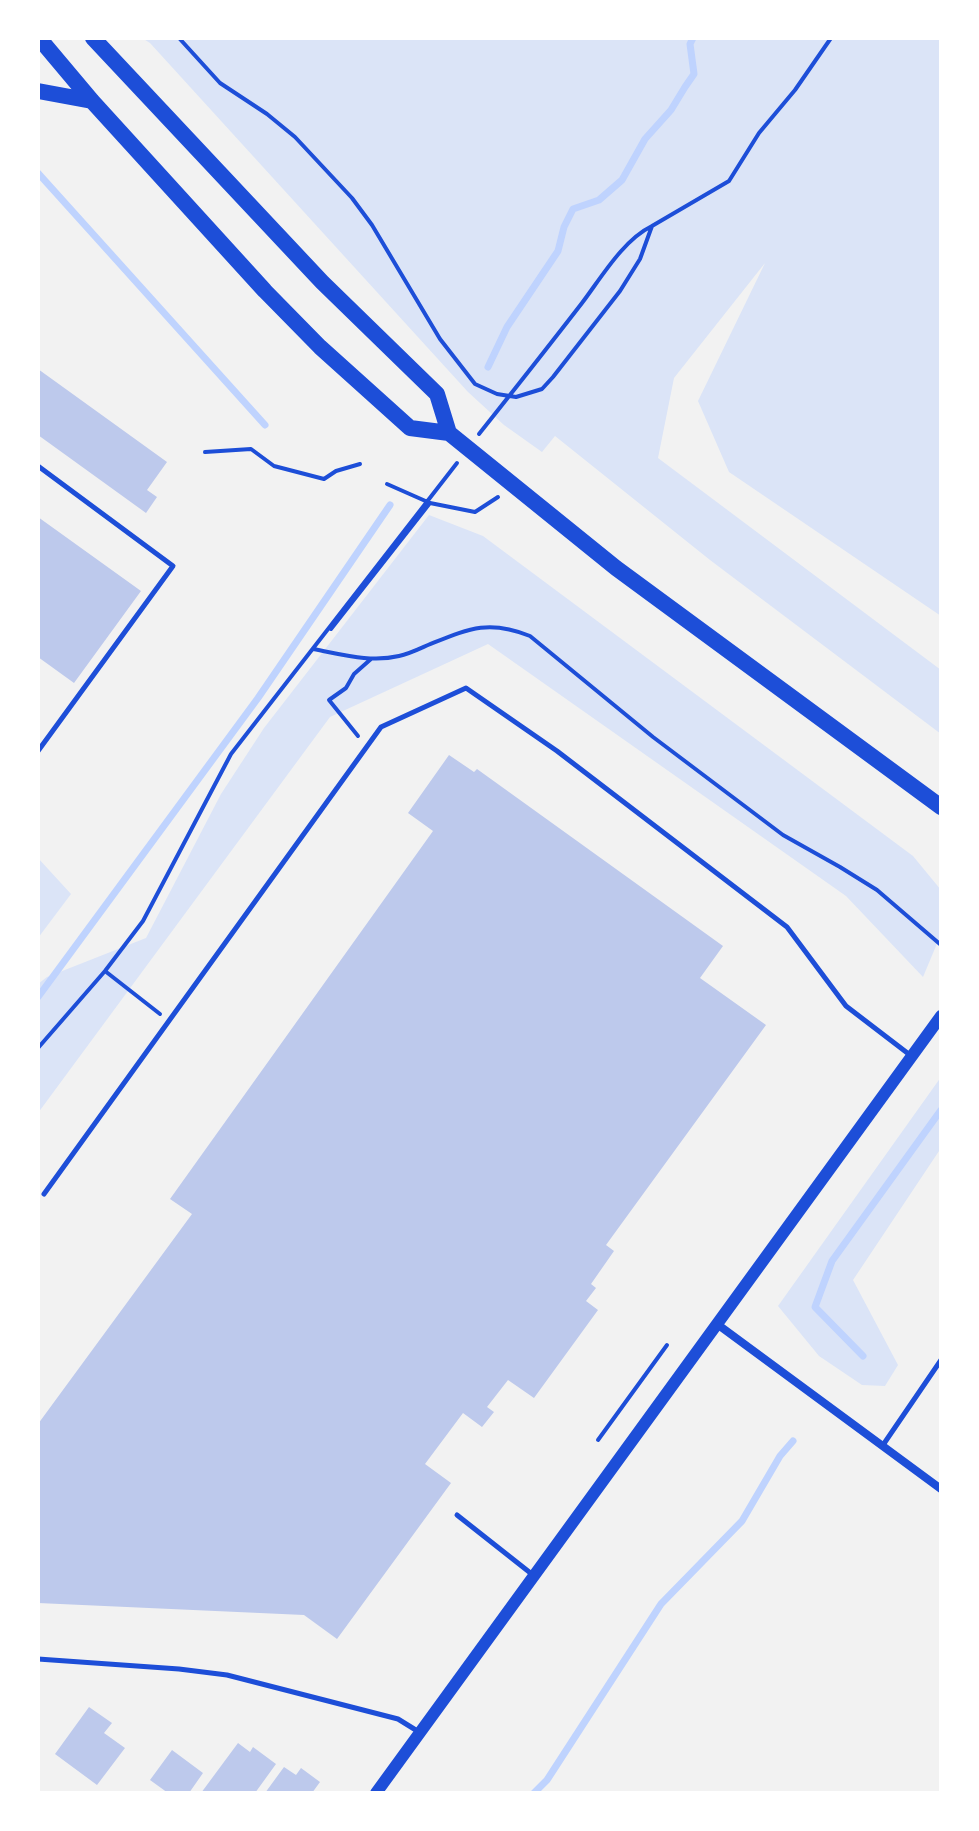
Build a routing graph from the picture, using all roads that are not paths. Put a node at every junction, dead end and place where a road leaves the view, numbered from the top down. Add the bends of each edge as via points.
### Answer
1 (39, 38) edge
2 (99, 41) edge
3 (38, 91) edge
4 (92, 101) junction
5 (449, 433) junction
6 (38, 466) edge
7 (39, 747) edge
8 (941, 807) edge
9 (941, 1016) edge
10 (911, 1056) junction
11 (44, 1194) dead end
12 (717, 1324) junction
13 (941, 1360) edge
14 (883, 1445) junction
15 (941, 1489) edge
16 (457, 1515) dead end
17 (533, 1575) junction
18 (38, 1659) edge
19 (420, 1732) junction
20 (376, 1793) edge

1 - 4 main road
2 - 5 main road via 322,282 437,394
3 - 4 main road
4 - 5 main road via 320,347 410,428
5 - 8 main road via 616,568
6 - 7 lane via 173,566
9 - 10 street
10 - 11 lane via 846,1006 787,927 466,688 381,727
10 - 12 street
12 - 14 street
12 - 17 street
13 - 14 lane
14 - 15 street
16 - 17 lane
17 - 19 street
18 - 19 lane via 227,1675 398,1719
19 - 20 street

